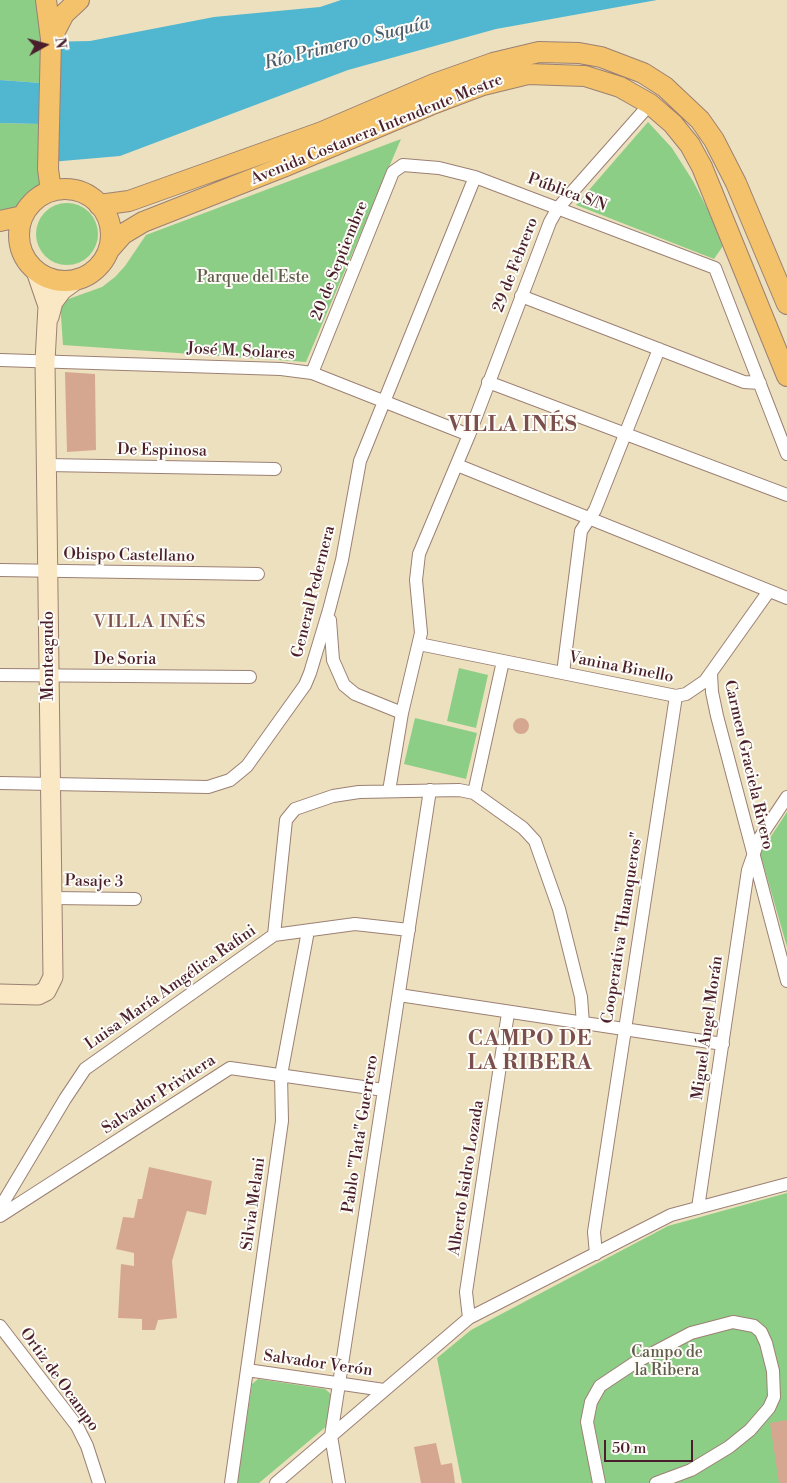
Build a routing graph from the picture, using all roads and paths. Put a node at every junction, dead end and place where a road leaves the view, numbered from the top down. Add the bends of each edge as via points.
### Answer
1 (46, 0) edge
2 (78, 0) edge
3 (51, 39) junction
4 (650, 104) junction
5 (403, 165) joint
6 (475, 177) junction
7 (51, 191) junction
8 (99, 205) junction
9 (558, 208) junction
10 (23, 216) junction
11 (0, 221) edge
12 (108, 252) junction
13 (36, 271) junction
14 (78, 280) junction
15 (521, 296) junction
16 (787, 304) edge
17 (48, 321) junction
18 (659, 349) junction
19 (0, 360) edge
20 (45, 361) junction
21 (312, 373) junction
22 (787, 376) edge
23 (488, 382) junction
24 (760, 383) junction
25 (383, 401) junction
26 (627, 434) junction
27 (469, 435) junction
28 (787, 454) edge
29 (47, 465) junction
30 (457, 465) junction
31 (275, 469) dead end
32 (787, 495) edge
33 (589, 518) junction
34 (0, 570) edge
35 (49, 571) junction
36 (258, 574) dead end
37 (769, 591) junction
38 (787, 598) edge
39 (329, 610) junction
40 (419, 644) junction
41 (503, 662) junction
42 (711, 672) junction
43 (563, 673) junction
44 (0, 675) edge
45 (49, 676) junction
46 (250, 677) dead end
47 (681, 695) junction
48 (715, 707) junction
49 (402, 712) junction
50 (0, 784) edge
51 (50, 784) junction
52 (430, 790) junction
53 (389, 791) junction
54 (474, 793) junction
55 (787, 797) edge
56 (752, 854) junction
57 (52, 898) junction
58 (135, 899) dead end
59 (766, 904) junction
60 (742, 911) junction
61 (409, 930) junction
62 (308, 931) junction
63 (274, 935) junction
64 (787, 981) edge
65 (0, 994) edge
66 (398, 995) junction
67 (508, 1013) junction
68 (583, 1024) junction
69 (624, 1030) junction
70 (723, 1044) junction
71 (281, 1075) junction
72 (384, 1090) junction
73 (787, 1184) edge
74 (0, 1208) edge
75 (698, 1208) junction
76 (0, 1216) edge
77 (596, 1254) junction
78 (469, 1318) junction
79 (0, 1326) edge
80 (247, 1370) junction
81 (339, 1384) junction
82 (384, 1390) junction
83 (331, 1436) junction
84 (99, 1483) edge
85 (231, 1483) edge
86 (276, 1483) edge
87 (339, 1483) edge
88 (599, 1483) edge
89 (656, 1483) edge

1 - 3 main road
2 - 3 main road via 61,19
3 - 7 main road via 48,169
4 - 9 street, 29 de Febrero
4 - 12 main road, Avenida Costanera Intendente Mestre via 620,87 585,76 557,73 504,78 143,222 123,234
4 - 22 main road, Avenida Costanera Intendente Mestre via 681,133 702,167
5 - 6 street, Pública S/N via 439,168
5 - 21 street, 20 de Septiembre via 393,172
6 - 9 street, Pública S/N
6 - 25 street, General Pedernera
7 - 8 main road via 74,190 88,195
7 - 10 main road via 32,203
8 - 12 main road via 110,227
8 - 16 main road, Avenida Costanera Intendente Mestre via 129,201 294,142 493,63 539,52 579,53 601,57 643,73 665,87 700,120 736,184
9 - 15 street, 29 de Febrero
9 - 24 street, Pública S/N via 715,268
10 - 11 main road
10 - 13 main road via 19,231 20,247
12 - 14 main road via 101,264
13 - 14 main road via 49,278
13 - 17 street, Monteagudo via 46,295
14 - 17 street, Monteagudo via 62,290 53,302
15 - 18 street
15 - 23 street, 29 de Febrero
17 - 20 street, Monteagudo
18 - 24 street via 744,382
18 - 26 street
19 - 20 street, José M. Solares
20 - 21 street, José M. Solares via 281,369
20 - 29 street, Monteagudo
21 - 25 street, José M. Solares
23 - 26 street
23 - 27 street, 29 de Febrero
24 - 28 street
25 - 27 street, José M. Solares
25 - 39 street, General Pedernera via 356,473 342,560
26 - 32 street
26 - 33 street
27 - 30 street, 29 de Febrero
29 - 31 street, De Espinosa
29 - 35 street, Monteagudo
30 - 33 street
30 - 40 street via 416,567
33 - 37 street
33 - 43 street via 579,541
34 - 35 street, Obispo Castellano
35 - 36 street, Obispo Castellano
35 - 45 street, Monteagudo
37 - 38 street
37 - 42 street, Vanina Binello
39 - 49 street via 332,653 344,685 355,694
39 - 51 street, General Pedernera via 305,685 239,774 208,787
40 - 41 street, Vanina Binello
40 - 49 street
41 - 43 street, Vanina Binello
41 - 54 street
42 - 47 street, Vanina Binello via 699,687
42 - 48 street, Carmen Graciela Rivero
43 - 47 street, Vanina Binello
44 - 45 street, De Soria
45 - 46 street, De Soria
45 - 51 street, Monteagudo
47 - 48 street via 701,698
47 - 69 street, Cooperativa "Huanqueros"
48 - 56 street, Carmen Graciela Rivero
49 - 53 street
50 - 51 street, General Pedernera
51 - 57 street, Monteagudo
52 - 53 street
52 - 54 street
52 - 61 street, Pablo "Tata" Guerrero
53 - 63 street via 346,793 304,804 291,812 286,820
54 - 68 street via 523,828 535,842 559,908 581,997
55 - 56 street
56 - 59 street, Carmen Graciela Rivero
56 - 60 street, Miguel Ángel Morán
57 - 58 street, Pasaje 3
57 - 65 street, Monteagudo via 53,977 46,991 38,995
59 - 60 street via 754,902
59 - 64 street, Carmen Graciela Rivero
60 - 70 street, Miguel Ángel Morán
61 - 62 street, Luisa María Amgélica Rafini via 366,924
61 - 66 street, Pablo "Tata" Guerrero
62 - 63 street, Luisa María Amgélica Rafini
62 - 71 street, Silvia Melani
63 - 74 street, Luisa María Amgélica Rafini via 85,1069
66 - 67 street
66 - 72 street, Pablo "Tata" Guerrero
67 - 68 street
67 - 78 street, Alberto Isidro Lozada via 466,1292
68 - 69 street
69 - 70 street
69 - 77 street, Cooperativa "Huanqueros" via 594,1232
70 - 75 street, Miguel Ángel Morán
71 - 72 street, Salvador Privitera
71 - 76 street, Salvador Privitera via 230,1068
71 - 80 street, Silvia Melani via 282,1121
72 - 81 street, Pablo "Tata" Guerrero
73 - 75 street
75 - 77 street via 671,1215
77 - 78 street
78 - 82 street
79 - 84 street, Ortiz de Ocampo via 76,1426 87,1446
80 - 81 street, Salvador Verón
80 - 85 street, Silvia Melani
81 - 82 street, Salvador Verón
81 - 83 street, Pablo "Tata" Guerrero
82 - 83 street
83 - 86 street
83 - 87 street, Pablo "Tata" Guerrero
88 - 89 street via 587,1422 591,1402 600,1386 636,1362 691,1334 733,1322 754,1326 766,1343 773,1371 774,1397 769,1408 730,1447 691,1470

